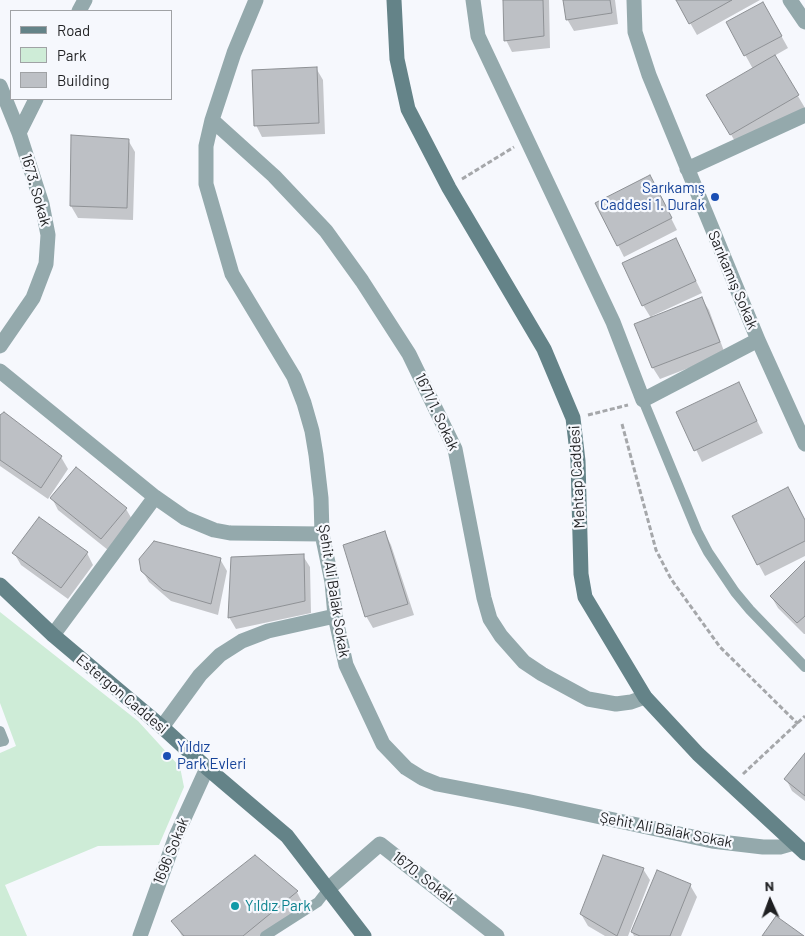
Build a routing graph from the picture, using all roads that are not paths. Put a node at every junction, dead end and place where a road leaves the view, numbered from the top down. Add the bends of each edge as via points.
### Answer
1 (256, 0) edge
2 (394, 0) edge
3 (473, 0) edge
4 (634, 0) edge
5 (790, 0) edge
6 (805, 22) edge
7 (2, 94) edge
8 (36, 100) edge
9 (805, 115) edge
10 (212, 120) junction
11 (19, 133) junction
12 (687, 169) junction
13 (758, 340) junction
14 (0, 346) edge
15 (0, 371) edge
16 (643, 400) junction
17 (805, 444) edge
18 (155, 498) junction
19 (322, 534) junction
20 (0, 585) edge
21 (335, 616) junction
22 (54, 636) junction
23 (805, 667) edge
24 (645, 697) junction
25 (162, 727) junction
26 (0, 731) edge
27 (0, 742) edge
28 (207, 768) junction
29 (800, 848) edge
30 (328, 889) junction
31 (140, 936) edge
32 (265, 936) edge
33 (364, 936) edge
34 (498, 936) edge

1 - 10 street, Şehit Ali Balak Sokak
2 - 24 main road, Mehtap Caddesi via 397,60 408,109 449,188 544,348 573,418 584,597
3 - 16 street via 478,36 613,322
4 - 12 street, Sarıkamış Sokak via 636,32 643,58
5 - 6 street
7 - 11 street, 1673. Sokak
8 - 11 street
9 - 12 street
10 - 19 street, Şehit Ali Balak Sokak via 206,146 206,184 219,233 232,274 294,377 304,402 316,455
10 - 24 street, 1671/1. Sokak via 274,176 326,231 409,354 455,449 484,598 490,619 501,636 524,662 588,699 616,704
11 - 14 street, 1673. Sokak via 42,204 48,235 46,264 33,298
12 - 13 street, Sarıkamış Sokak
13 - 16 street
13 - 17 street, Sarıkamış Sokak
15 - 18 street
16 - 23 lane via 708,552 745,604
18 - 19 street via 185,518 222,532
18 - 22 street
19 - 21 street, Şehit Ali Balak Sokak
20 - 22 main road, Estergon Caddesi
21 - 25 street via 268,631 242,641 220,655 200,675
21 - 29 street, Şehit Ali Balak Sokak via 346,665 383,744 406,768 422,778 437,784 712,841 764,848
22 - 25 main road, Estergon Caddesi
24 - 29 main road, Mehtap Caddesi via 698,754
25 - 28 main road, Estergon Caddesi
26 - 27 lane via 4,741
28 - 30 main road, Estergon Caddesi via 288,836
28 - 31 street, 1696 Sokak via 176,836
30 - 32 lane via 318,902
30 - 33 main road, Estergon Caddesi
30 - 34 street, 1670. Sokak via 380,844

